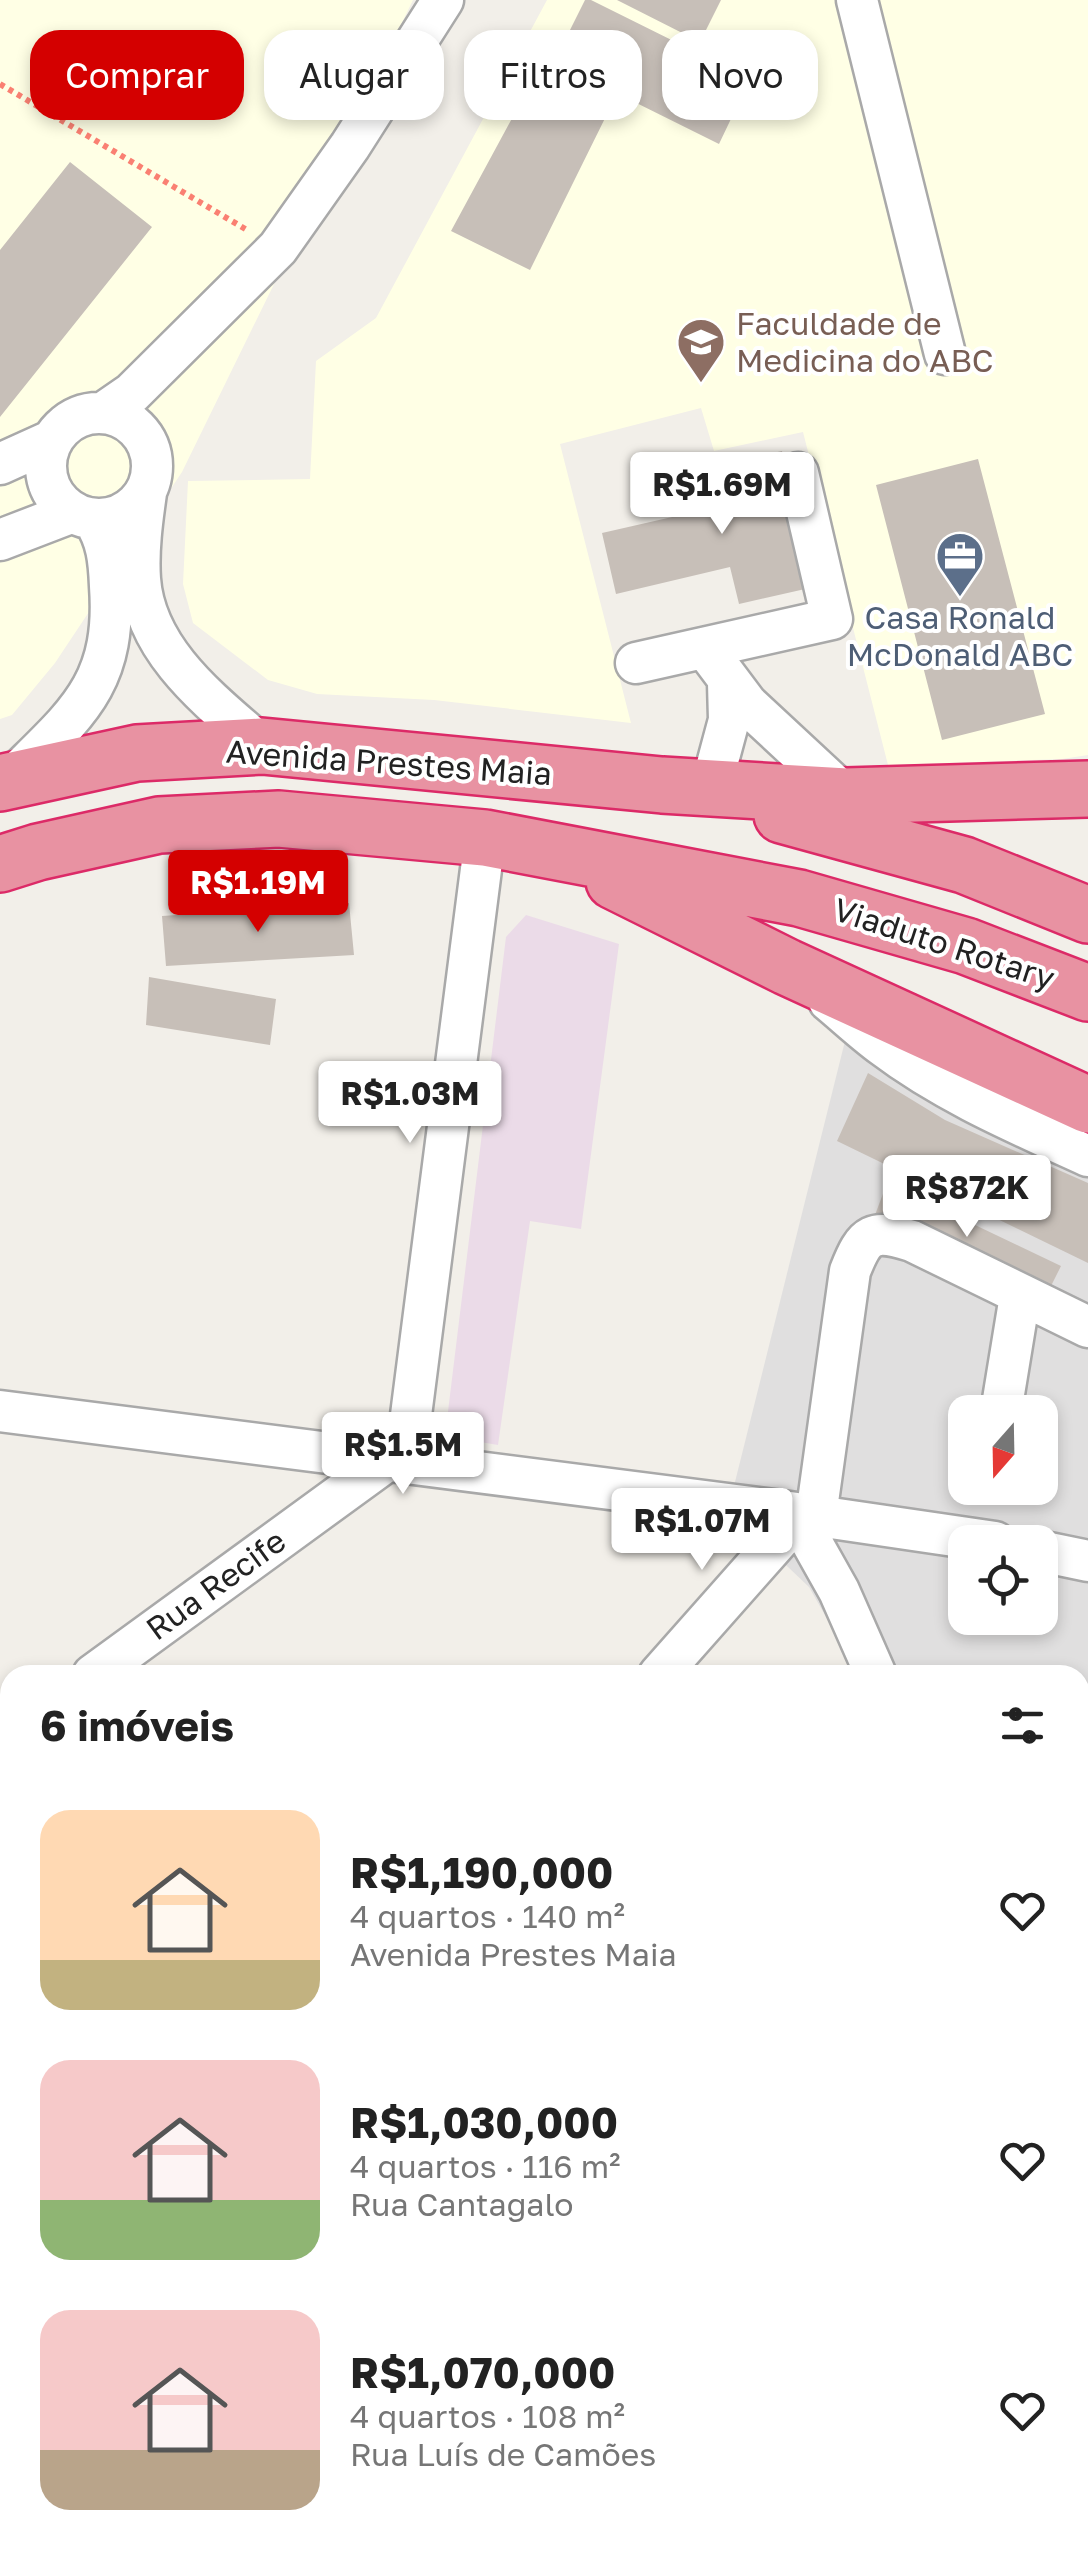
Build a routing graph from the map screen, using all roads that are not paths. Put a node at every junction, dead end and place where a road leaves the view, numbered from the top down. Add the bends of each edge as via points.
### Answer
1 (443, 0) edge
2 (856, 0) edge
3 (945, 354) dead end
4 (103, 413) junction
5 (53, 440) junction
6 (0, 464) edge
7 (798, 474) dead end
8 (146, 493) junction
9 (83, 516) junction
10 (0, 540) edge
11 (706, 648) junction
12 (636, 663) dead end
13 (728, 683) junction
14 (262, 746) junction
15 (6, 781) edge
16 (686, 786) junction
17 (1088, 789) edge
18 (846, 796) junction
19 (484, 838) junction
20 (553, 852) junction
21 (0, 864) edge
22 (1088, 914) edge
23 (788, 967) junction
24 (1088, 993) edge
25 (1088, 1105) edge
26 (1088, 1156) edge
27 (1020, 1296) junction
28 (1088, 1328) edge
29 (1003, 1395) edge
30 (0, 1411) edge
31 (397, 1461) junction
32 (801, 1515) junction
33 (948, 1535) edge
34 (1058, 1555) edge
35 (1088, 1561) edge
36 (107, 1665) edge
37 (668, 1665) edge
38 (872, 1665) edge

1 - 4 street via 278,248 132,394
2 - 3 street
4 - 5 street via 67,424
4 - 8 street via 142,434 152,473
5 - 6 street
5 - 9 street via 48,480 58,498
7 - 11 street via 832,619
8 - 9 street via 113,518
8 - 14 street via 140,581 147,612 166,651 200,692
9 - 10 street
9 - 15 street via 102,533 108,552 113,622 102,670 86,700
11 - 12 street
11 - 13 street
13 - 16 street via 730,720
13 - 18 street
14 - 15 highway, Avenida Prestes Maia via 137,754
14 - 16 highway, Avenida Prestes Maia
16 - 18 highway
16 - 22 highway via 964,865
17 - 18 highway
19 - 20 highway, Avenida Prestes Maia
19 - 21 highway, Avenida Prestes Maia via 279,819 176,824
19 - 31 street
20 - 23 highway
20 - 24 highway, Viaduto Rotary via 800,898 966,946
23 - 25 highway
23 - 26 street via 926,1075
27 - 28 street
27 - 29 street
27 - 32 street via 912,1240 887,1234 860,1244
30 - 31 street
31 - 32 street
31 - 36 street, Rua Recife
32 - 33 street
32 - 37 street
32 - 38 street
34 - 35 street

